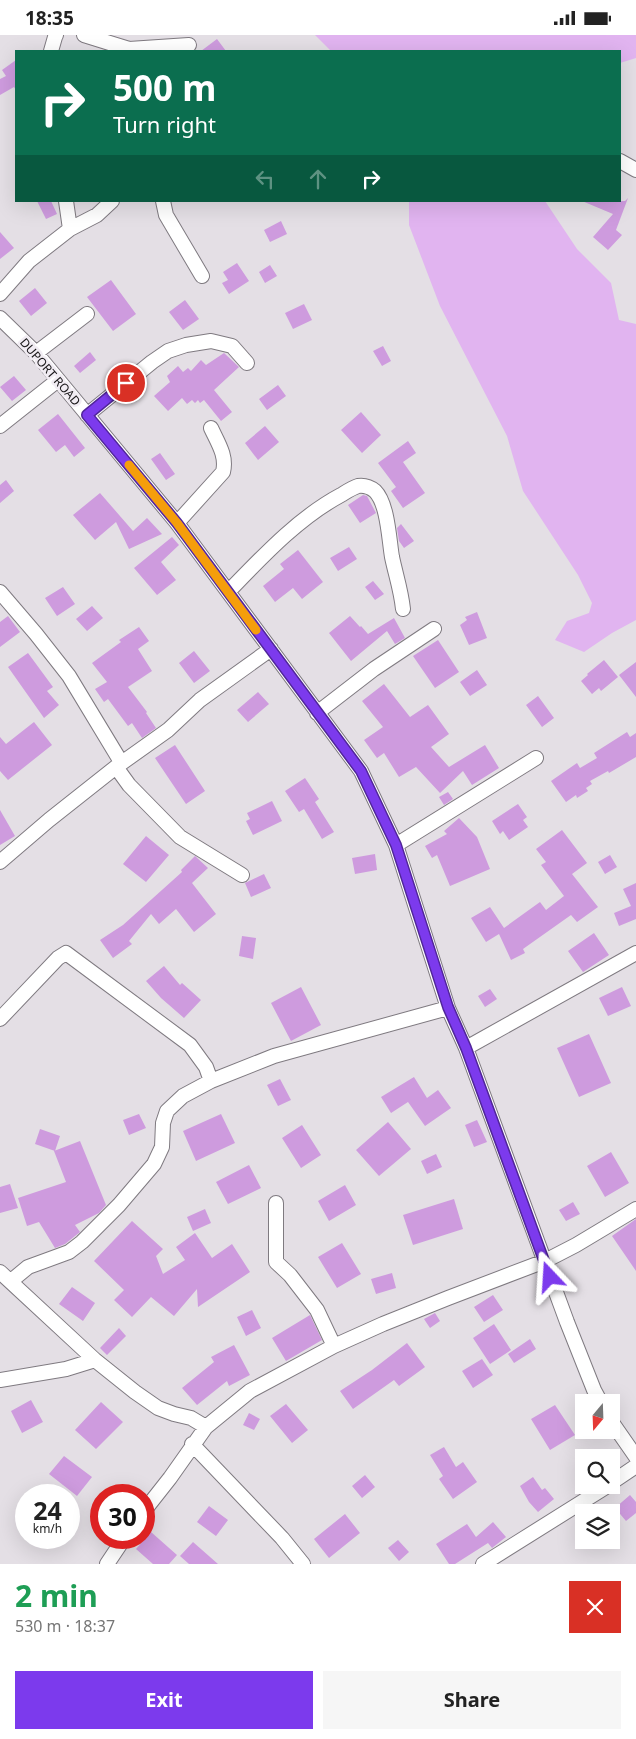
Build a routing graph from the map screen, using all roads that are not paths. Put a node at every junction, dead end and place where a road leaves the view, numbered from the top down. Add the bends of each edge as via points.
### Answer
1 (56, 35) edge
2 (84, 35) edge
3 (107, 39) edge
4 (189, 45) dead end
5 (51, 50) edge
6 (129, 50) edge
7 (621, 162) edge
8 (636, 170) edge
9 (66, 202) edge
10 (111, 202) edge
11 (163, 202) edge
12 (70, 229) junction
13 (202, 276) dead end
14 (0, 294) edge
15 (87, 314) dead end
16 (0, 318) edge
17 (36, 353) junction
18 (247, 363) dead end
19 (58, 380) junction
20 (87, 415) junction
21 (0, 426) edge
22 (211, 428) dead end
23 (177, 523) junction
24 (0, 592) edge
25 (228, 592) junction
26 (403, 609) dead end
27 (434, 629) dead end
28 (271, 649) junction
29 (317, 713) junction
30 (536, 758) dead end
31 (119, 765) junction
32 (396, 845) junction
33 (0, 862) edge
34 (242, 875) dead end
35 (636, 953) edge
36 (448, 1007) junction
37 (0, 1019) edge
38 (466, 1048) junction
39 (211, 1081) junction
40 (276, 1203) dead end
41 (636, 1209) edge
42 (545, 1261) junction
43 (0, 1272) edge
44 (11, 1281) junction
45 (334, 1346) junction
46 (95, 1360) junction
47 (0, 1379) edge
48 (596, 1394) edge
49 (206, 1427) junction
50 (620, 1434) edge
51 (192, 1444) junction
52 (636, 1457) edge
53 (636, 1467) edge
54 (620, 1477) edge
55 (594, 1494) edge
56 (155, 1497) edge
57 (117, 1549) edge
58 (107, 1564) edge
59 (303, 1564) edge
60 (483, 1564) edge

1 - 5 street
2 - 3 street
3 - 6 street
4 - 6 street
7 - 8 street
9 - 12 street
10 - 12 street via 97,215
11 - 13 street via 166,215
12 - 14 street via 29,261
15 - 17 street
16 - 17 street, DUPORT ROAD
17 - 19 street, DUPORT ROAD
18 - 20 street via 232,346 211,341 186,345 168,351 152,362
19 - 20 street, DUPORT ROAD
19 - 21 street
20 - 23 street, DUPORT ROAD
22 - 23 street via 224,455 223,472
23 - 25 street, DUPORT ROAD
24 - 31 street via 69,677
25 - 26 street via 300,524 332,500 357,486 367,486 381,500
25 - 28 street, DUPORT ROAD
27 - 29 street
28 - 29 street, DUPORT ROAD
28 - 31 street via 200,699 168,730
29 - 32 street, DUPORT ROAD via 361,771
30 - 32 street
31 - 33 street
31 - 34 street via 129,785 180,837
32 - 36 street, DUPORT ROAD
35 - 38 street
36 - 38 street, DUPORT ROAD
36 - 39 street via 274,1056
37 - 39 street via 66,953 190,1045 206,1067
38 - 42 street, DUPORT ROAD
39 - 44 street via 183,1096 168,1111 163,1123 162,1147 154,1164 95,1230 69,1252 28,1267
40 - 45 street via 276,1262 317,1310
41 - 42 street
42 - 45 street via 448,1297
42 - 48 street, DUPORT ROAD
43 - 44 street
44 - 46 street
45 - 49 street via 250,1391
46 - 47 street via 66,1369
46 - 49 street via 158,1408 191,1418
49 - 51 street
50 - 52 street
51 - 56 street
51 - 59 street
53 - 54 street
55 - 60 street
57 - 58 street

